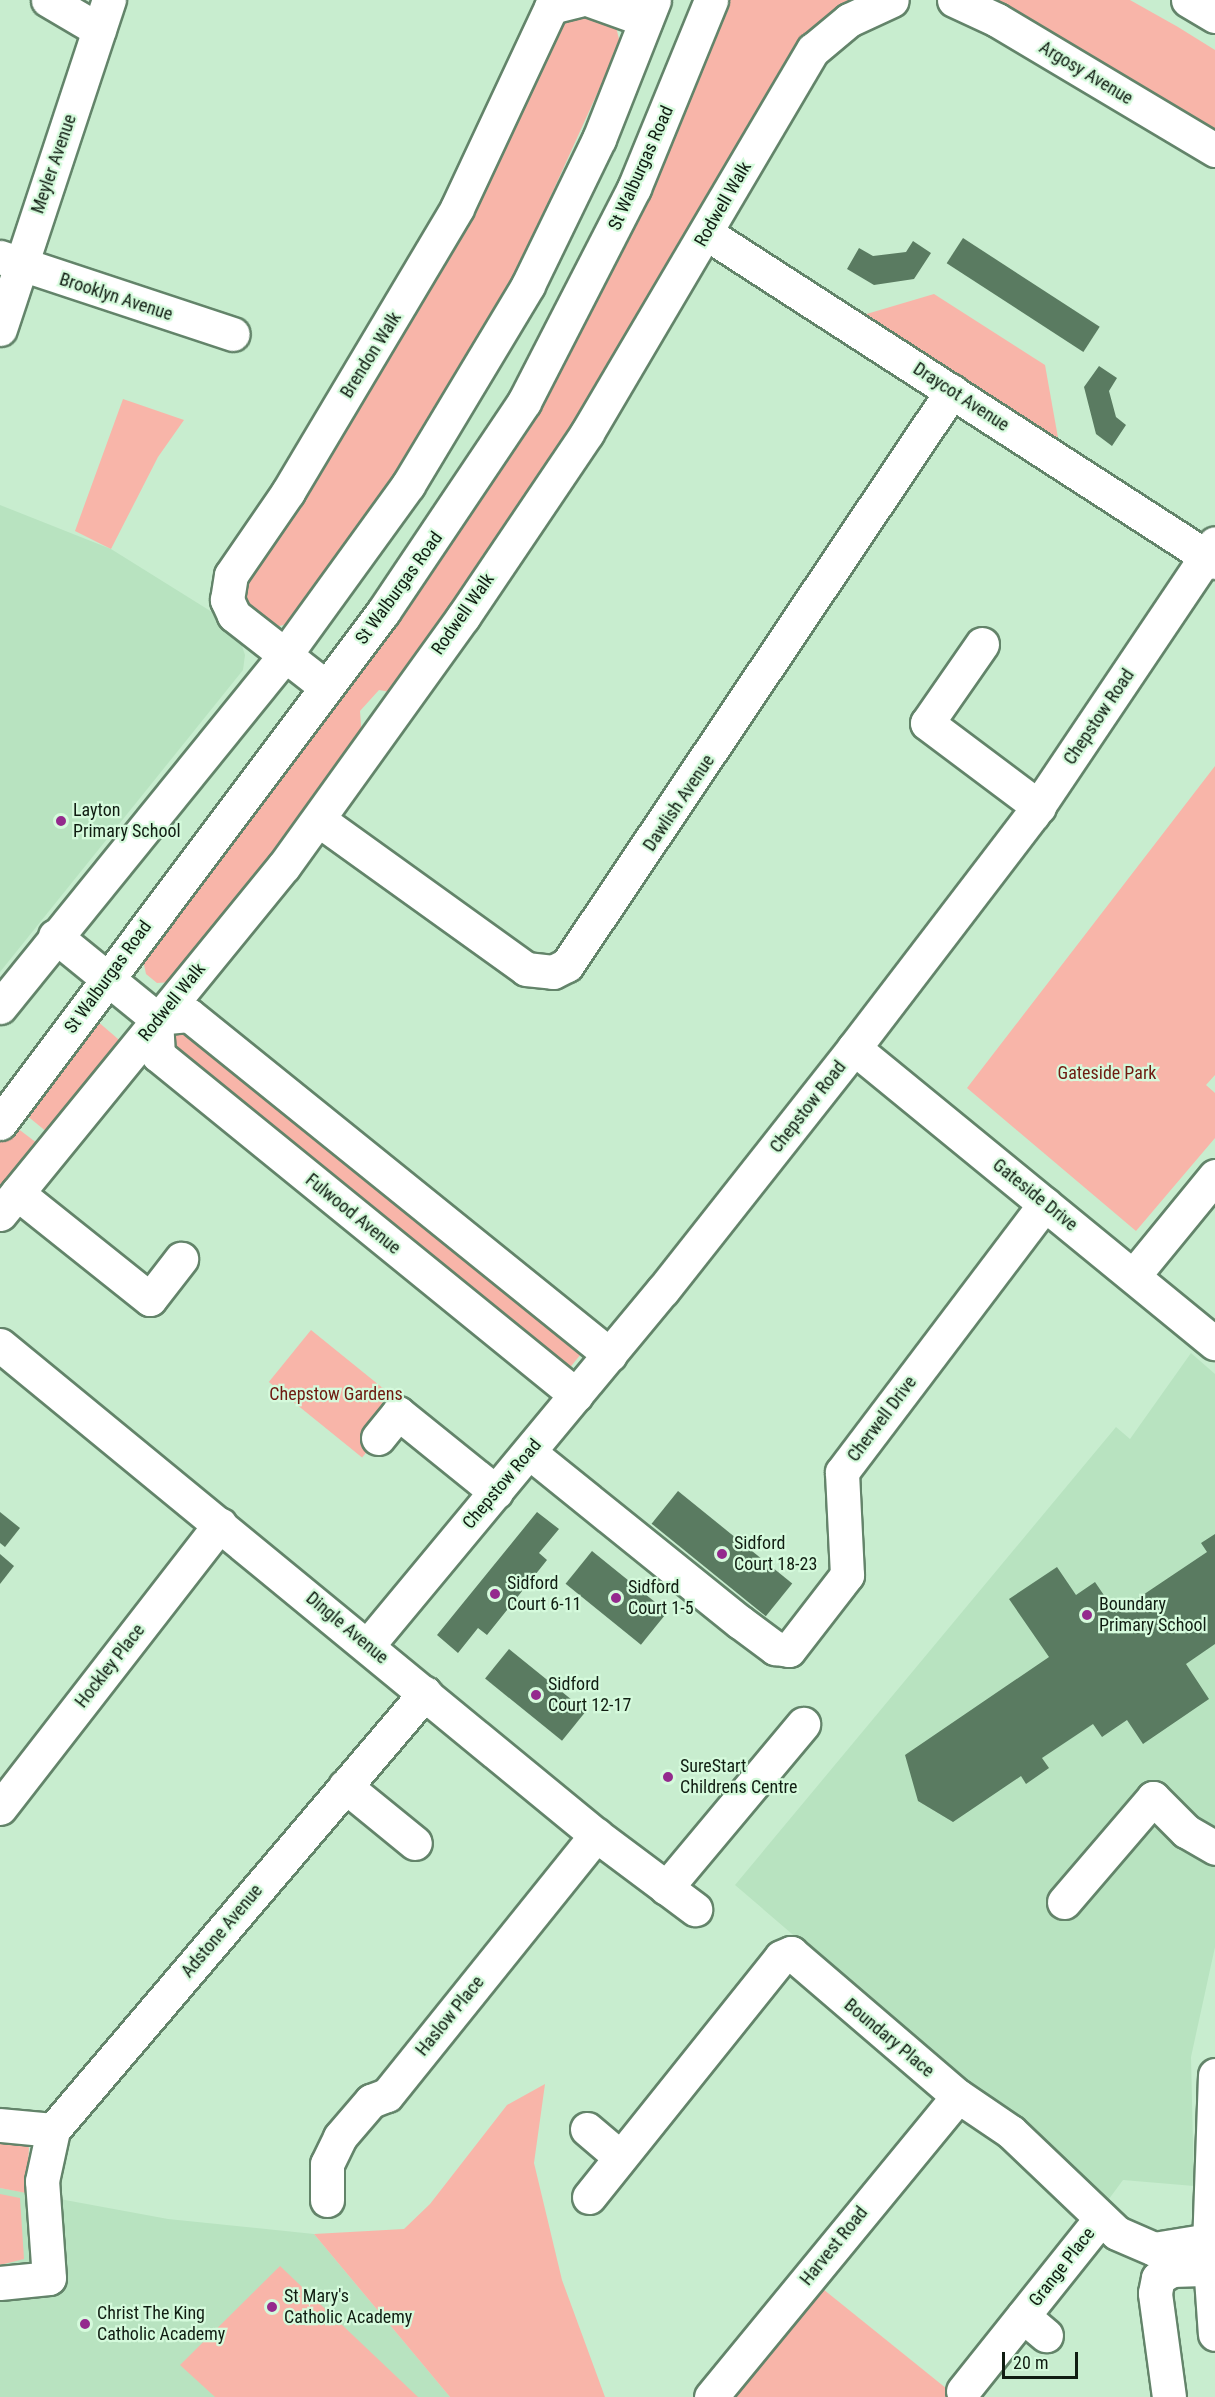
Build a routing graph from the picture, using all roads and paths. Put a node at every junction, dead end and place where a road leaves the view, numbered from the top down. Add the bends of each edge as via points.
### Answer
1 (48, 0) edge
2 (109, 0) edge
3 (579, 0) edge
4 (590, 0) edge
5 (711, 0) edge
6 (892, 0) edge
7 (954, 0) edge
8 (1188, 0) edge
9 (650, 10) edge
10 (1215, 16) edge
11 (99, 30) junction
12 (1215, 150) edge
13 (706, 233) junction
14 (10, 261) edge
15 (0, 329) edge
16 (233, 334) dead end
17 (952, 391) junction
18 (1212, 554) edge
19 (982, 644) dead end
20 (285, 655) junction
21 (326, 687) junction
22 (1039, 807) junction
23 (319, 820) junction
24 (55, 936) junction
25 (108, 977) junction
26 (0, 1007) edge
27 (156, 1018) junction
28 (854, 1048) junction
29 (0, 1123) edge
30 (1215, 1176) edge
31 (8, 1203) edge
32 (1045, 1204) junction
33 (181, 1259) dead end
34 (1134, 1275) junction
35 (1215, 1343) edge
36 (0, 1345) edge
37 (610, 1355) junction
38 (576, 1395) junction
39 (378, 1438) dead end
40 (529, 1452) junction
41 (496, 1492) junction
42 (220, 1524) junction
43 (368, 1645) junction
44 (424, 1693) junction
45 (803, 1724) dead end
46 (345, 1786) junction
47 (0, 1808) edge
48 (596, 1835) junction
49 (415, 1843) dead end
50 (1215, 1848) edge
51 (666, 1888) junction
52 (1064, 1902) dead end
53 (695, 1909) dead end
54 (1215, 2075) edge
55 (958, 2096) junction
56 (0, 2125) edge
57 (587, 2129) dead end
58 (53, 2130) junction
59 (620, 2157) junction
60 (1212, 2172) edge
61 (589, 2197) dead end
62 (327, 2200) dead end
63 (1101, 2218) junction
64 (1210, 2254) junction
65 (0, 2283) edge
66 (1215, 2334) edge
67 (963, 2391) dead end
68 (711, 2397) edge
69 (1170, 2397) edge

1 - 11 street
2 - 11 street, Meyler Avenue
3 - 20 street, Brendon Walk via 551,7 458,208 288,492 231,575 227,600 234,615
4 - 9 street
5 - 21 street, St Walburgas Road via 634,188 545,363 435,540
6 - 13 street, Rodwell Walk via 849,20 819,43
7 - 12 street, Argosy Avenue via 997,20
8 - 10 street
9 - 20 street via 599,139 528,285 408,485
11 - 14 street, Meyler Avenue
13 - 17 street, Draycot Avenue
13 - 23 street, Rodwell Walk via 551,488 342,780
14 - 15 street, Meyler Avenue
14 - 16 street, Brooklyn Avenue
17 - 18 street, Draycot Avenue
17 - 23 street, Dawlish Avenue via 567,965 553,972 526,969
18 - 22 street, Chepstow Road
19 - 22 street via 927,723
20 - 21 street, Brendon Walk
20 - 24 street
21 - 25 street, St Walburgas Road
22 - 28 street, Chepstow Road
23 - 27 street, Rodwell Walk
24 - 25 street
24 - 26 street
25 - 27 street
25 - 29 street, St Walburgas Road
27 - 31 street, Rodwell Walk
27 - 37 street via 189,1015
27 - 38 street, Fulwood Avenue via 158,1055
28 - 32 street, Gateside Drive
28 - 37 street, Chepstow Road
30 - 34 street
31 - 33 street via 150,1299
32 - 34 street, Gateside Drive
32 - 40 street, Cherwell Drive via 843,1472 847,1575 789,1650 775,1648
34 - 35 street, Gateside Drive
36 - 42 street, Dingle Avenue
37 - 38 street, Chepstow Road
38 - 40 street, Chepstow Road
39 - 41 street via 398,1413
40 - 41 street, Chepstow Road
41 - 43 street, Chepstow Road
42 - 43 street, Dingle Avenue
42 - 47 street, Hockley Place
43 - 44 street, Dingle Avenue
44 - 46 street, Adstone Avenue
44 - 48 street, Dingle Avenue
45 - 51 street
46 - 49 street
46 - 58 street, Adstone Avenue
48 - 51 street, Dingle Avenue
48 - 62 street, Haslow Place via 387,2095 371,2101 340,2137 324,2177
50 - 52 street via 1186,1831 1153,1798
51 - 53 street, Dingle Avenue
54 - 60 street
55 - 59 street, Boundary Place via 791,1953 781,1957
55 - 63 street, Boundary Place via 1011,2132
55 - 68 street, Harvest Road
56 - 58 street
57 - 59 street
58 - 65 street, Adstone Avenue via 42,2181 49,2278
59 - 61 street, Boundary Place
60 - 64 street
63 - 64 street, Boundary Place via 1117,2233 1154,2249
63 - 67 street, Grange Place via 1035,2326
64 - 66 street
64 - 69 street via 1158,2278 1155,2293

